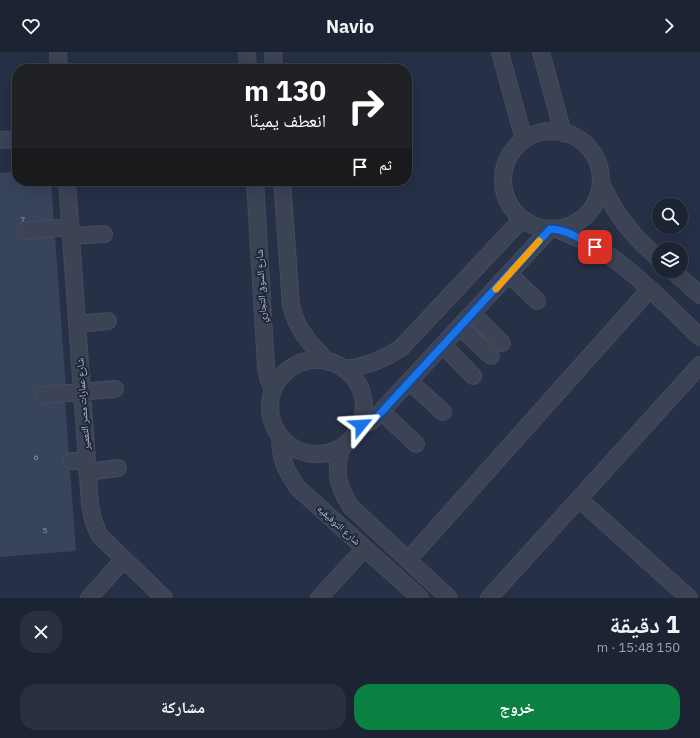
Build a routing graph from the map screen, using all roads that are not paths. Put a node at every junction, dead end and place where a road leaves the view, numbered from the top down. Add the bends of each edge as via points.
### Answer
1 (58, 52) edge
2 (247, 52) edge
3 (273, 52) edge
4 (500, 52) edge
5 (541, 52) edge
6 (59, 64) edge
7 (248, 64) edge
8 (274, 64) edge
9 (563, 133) junction
10 (12, 139) edge
11 (0, 140) edge
12 (524, 140) junction
13 (601, 184) junction
14 (67, 186) edge
15 (255, 186) edge
16 (282, 186) edge
17 (522, 219) junction
18 (553, 229) junction
19 (24, 231) dead end
20 (71, 236) junction
21 (105, 239) dead end
22 (652, 252) edge
23 (509, 274) junction
24 (681, 278) edge
25 (650, 290) junction
26 (700, 295) edge
27 (537, 301) dead end
28 (473, 314) junction
29 (107, 316) dead end
30 (77, 319) junction
31 (460, 327) junction
32 (700, 336) edge
33 (502, 343) dead end
34 (443, 345) junction
35 (491, 356) dead end
36 (326, 361) junction
37 (700, 365) edge
38 (344, 369) junction
39 (474, 376) dead end
40 (410, 382) junction
41 (273, 389) junction
42 (115, 394) dead end
43 (44, 395) dead end
44 (82, 397) junction
45 (382, 412) junction
46 (443, 412) dead end
47 (361, 425) junction
48 (280, 437) junction
49 (416, 444) dead end
50 (341, 448) junction
51 (118, 468) dead end
52 (82, 470) junction
53 (579, 499) junction
54 (365, 548) junction
55 (124, 559) junction
56 (408, 560) junction
57 (89, 598) edge
58 (164, 598) edge
59 (319, 598) edge
60 (420, 598) edge
61 (449, 598) edge
62 (489, 598) edge
63 (689, 598) edge

1 - 6 street
2 - 7 street
3 - 8 street
4 - 12 street
5 - 9 street
9 - 12 street via 550,131
9 - 13 street via 574,136 591,151 597,161
10 - 11 street
12 - 17 street via 508,160 504,173 507,198 513,210
13 - 18 street via 599,195 587,214 573,224
13 - 22 street via 629,230
14 - 20 street, شارع عمارات مصر التعمير
15 - 41 street, شارع السوق التجاري via 266,368
16 - 36 street via 293,316 303,335
17 - 18 street via 535,226
17 - 38 street via 401,348 371,364
18 - 23 street
18 - 25 street via 577,237 608,255
19 - 20 street
20 - 21 street
20 - 30 street, شارع عمارات مصر التعمير
23 - 27 street
23 - 28 street
24 - 26 street
25 - 32 street
25 - 56 street
28 - 31 street
28 - 33 street
29 - 30 street
30 - 44 street, شارع عمارات مصر التعمير
31 - 34 street
31 - 35 street
34 - 39 street
34 - 40 street
36 - 38 street
36 - 41 street via 305,361 294,365
37 - 53 street
38 - 47 street via 358,384 362,394 364,404
40 - 45 street
40 - 46 street
41 - 48 street via 269,406 272,422
42 - 44 street
43 - 44 street
44 - 52 street, شارع عمارات مصر التعمير
45 - 47 street via 370,422
45 - 49 street
47 - 50 street
48 - 50 street via 301,453 315,455
48 - 54 street, شارع التوفيقيه via 280,452 284,465 298,488
50 - 56 street, شارع التوفيقيه via 337,473 344,497 351,507
51 - 52 street
52 - 55 street, شارع عمارات مصر التعمير via 93,520 99,535
53 - 62 street
53 - 63 street
54 - 59 street
54 - 60 street, شارع التوفيقيه
55 - 57 street
55 - 58 street, شارع عمارات مصر التعمير
56 - 61 street, شارع التوفيقيه

